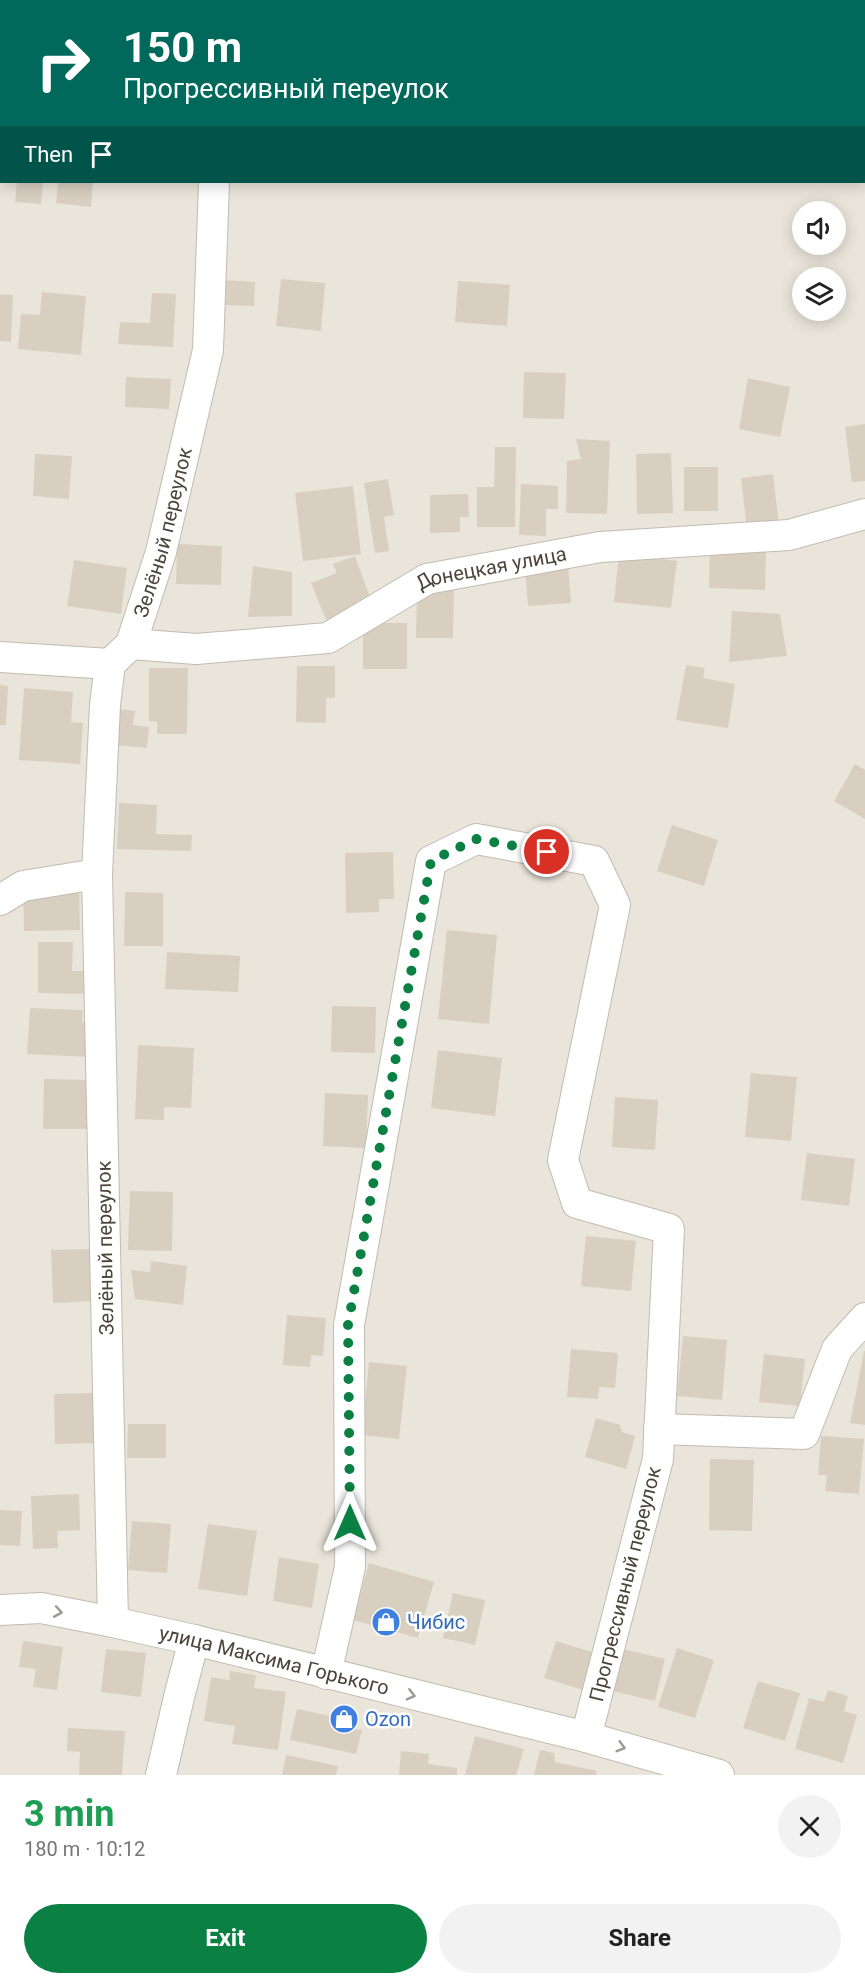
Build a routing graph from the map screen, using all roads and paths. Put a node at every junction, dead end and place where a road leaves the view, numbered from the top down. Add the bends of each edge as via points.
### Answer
1 (214, 183) edge
2 (865, 514) edge
3 (121, 654) junction
4 (0, 657) edge
5 (97, 874) junction
6 (0, 900) edge
7 (865, 1318) edge
8 (659, 1429) junction
9 (0, 1610) edge
10 (113, 1622) junction
11 (194, 1640) junction
12 (326, 1674) junction
13 (586, 1737) junction
14 (161, 1775) edge
15 (719, 1775) edge

1 - 3 street, Зелёный переулок via 208,350 161,552
2 - 3 street, Донецкая улица via 789,535 600,548 427,579 328,638
3 - 4 street, Донецкая улица
3 - 5 street, Зелёный переулок via 105,705
5 - 6 street via 23,886
5 - 10 street, Зелёный переулок
7 - 8 street via 837,1349 804,1434
8 - 12 street, Прогрессивный переулок via 669,1229 577,1203 563,1160 615,905 594,861 476,839 431,861 348,1325 350,1567
8 - 13 street, Прогрессивный переулок via 658,1459
9 -> 10 street, улица Максима Горького via 41,1608
10 - 11 street, улица Максима Горького
11 - 12 street, улица Максима Горького
11 - 14 street
12 -> 13 street, улица Максима Горького
13 -> 15 street, улица Максима Горького

